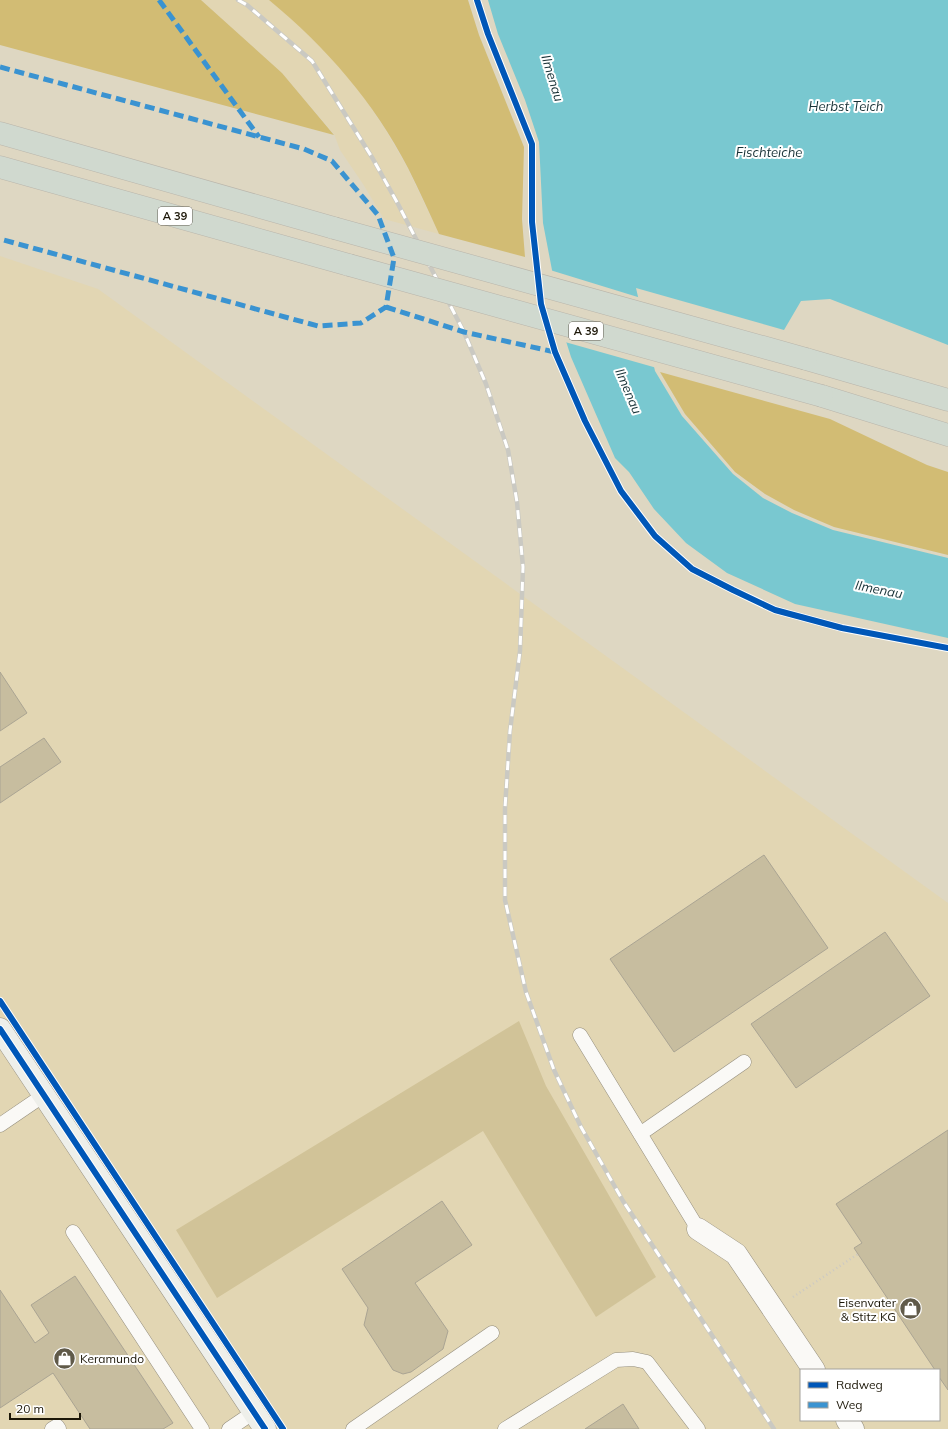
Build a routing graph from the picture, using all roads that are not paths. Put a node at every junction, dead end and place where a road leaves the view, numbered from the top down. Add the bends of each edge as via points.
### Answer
1 (0, 133) edge
2 (0, 167) edge
3 (948, 400) edge
4 (948, 435) edge
5 (0, 1029) edge
6 (580, 1035) dead end
7 (744, 1062) dead end
8 (44, 1095) junction
9 (0, 1125) edge
10 (640, 1134) junction
11 (698, 1229) joint
12 (73, 1232) dead end
13 (492, 1333) dead end
14 (813, 1369) edge
15 (260, 1421) edge
16 (52, 1429) edge
17 (59, 1429) edge
18 (202, 1429) edge
19 (229, 1429) edge
20 (353, 1429) edge
21 (505, 1429) edge
22 (698, 1429) edge

1 - 3 highway, bridge
2 - 4 highway, A 39, bridge via 822,396
5 - 8 street
6 - 10 lane
7 - 10 lane
8 - 9 lane
8 - 15 street
10 - 11 lane
11 - 14 street via 736,1254
12 - 18 lane
13 - 20 lane
15 - 19 lane
16 - 17 lane via 57,1426
21 - 22 lane via 616,1360 634,1359 647,1362

